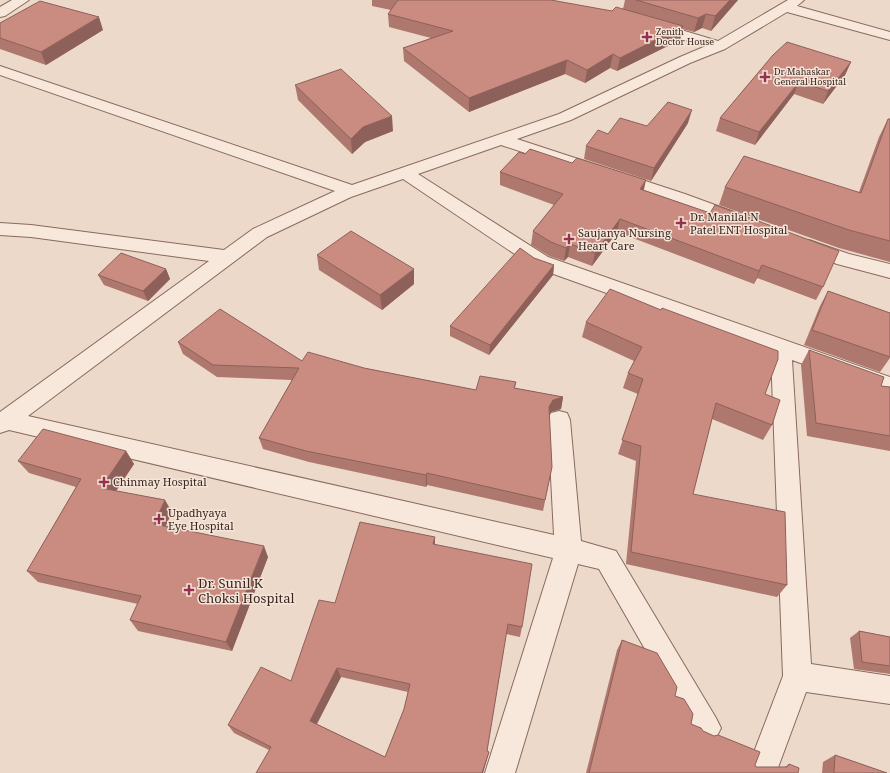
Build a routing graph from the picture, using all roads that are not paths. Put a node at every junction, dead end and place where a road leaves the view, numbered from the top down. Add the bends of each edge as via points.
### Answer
1 (22, 0) edge
2 (791, 4) edge
3 (0, 13) edge
4 (637, 21) edge
5 (890, 36) edge
6 (720, 46) junction
7 (0, 70) edge
8 (503, 140) junction
9 (404, 172) junction
10 (353, 190) junction
11 (754, 226) edge
12 (0, 229) edge
13 (791, 240) edge
14 (229, 257) junction
15 (890, 271) edge
16 (780, 347) junction
17 (890, 386) edge
18 (559, 420) dead end
19 (3, 422) edge
20 (569, 550) junction
21 (797, 676) junction
22 (890, 690) edge
23 (706, 728) dead end
24 (500, 773) edge
25 (761, 773) edge

1 - 3 street
2 - 5 street
2 - 6 street
4 - 6 street
6 - 8 street via 564,117
7 - 10 street
8 - 9 street
8 - 11 street via 679,198
9 - 10 street
9 - 16 street via 541,262
10 - 14 street via 260,233
12 - 14 street
13 - 15 street via 844,259
14 - 19 street
16 - 17 street
16 - 21 street
18 - 20 street via 564,519
19 - 20 street
20 - 23 street via 607,559
20 - 24 street
21 - 22 street
21 - 25 street

